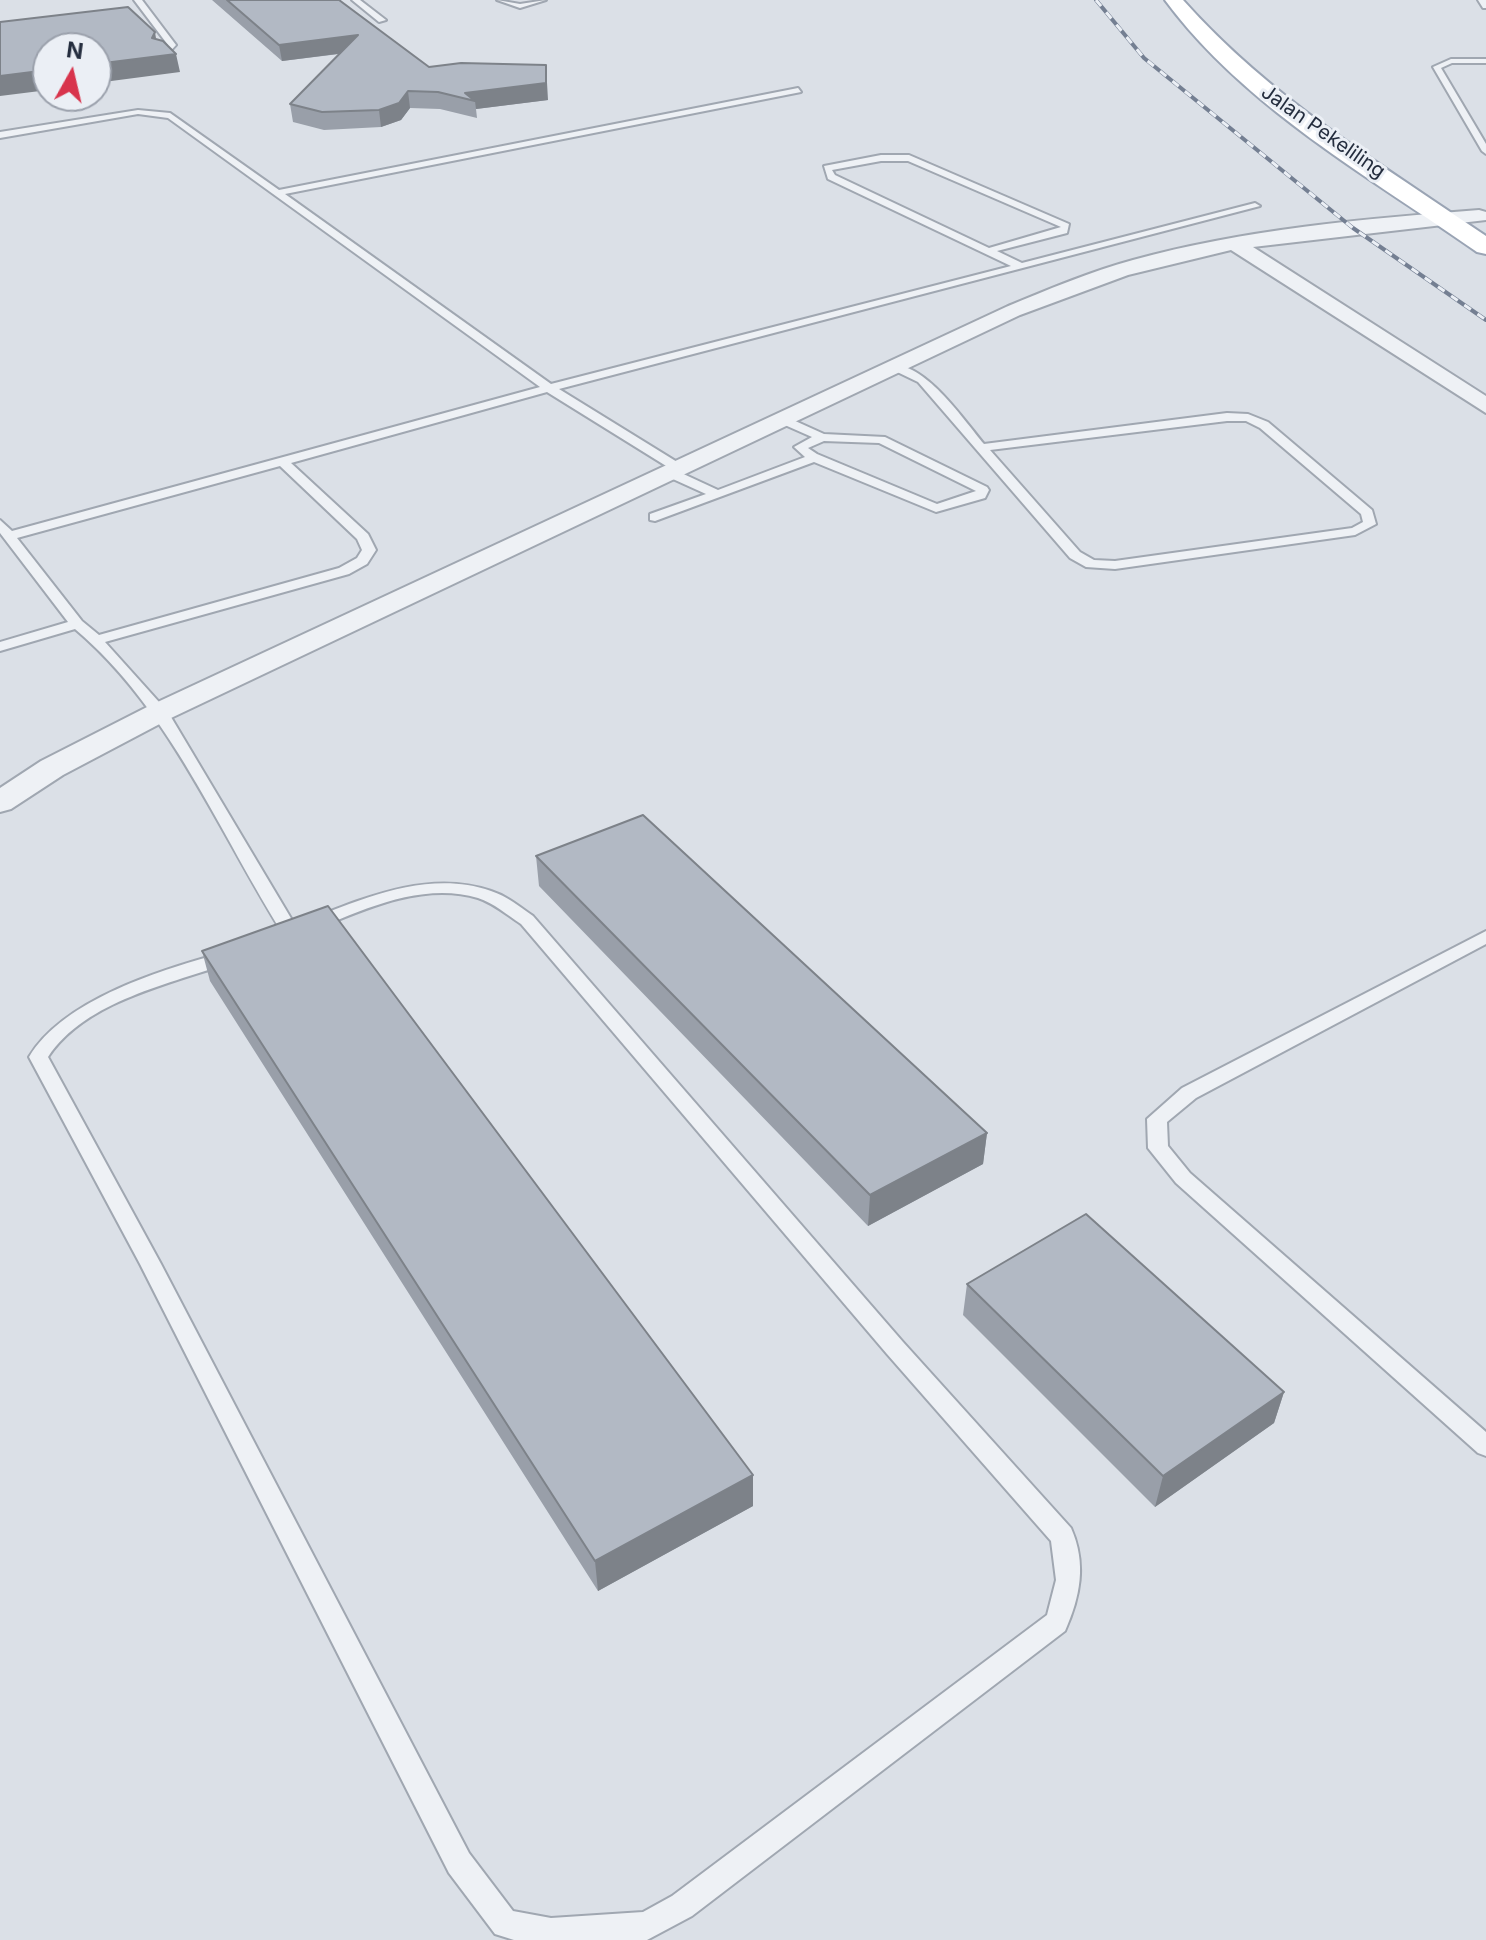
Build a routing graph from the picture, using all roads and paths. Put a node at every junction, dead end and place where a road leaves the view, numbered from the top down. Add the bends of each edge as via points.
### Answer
1 (138, 0) edge
2 (356, 0) edge
3 (501, 0) edge
4 (542, 0) edge
5 (1174, 0) edge
6 (1482, 0) edge
7 (1486, 6) edge
8 (382, 20) dead end
9 (162, 55) edge
10 (1486, 61) edge
11 (1274, 72) dead end
12 (798, 90) dead end
13 (0, 135) edge
14 (1486, 151) edge
15 (278, 193) junction
16 (1255, 206) dead end
17 (1445, 218) junction
18 (1483, 218) edge
19 (1235, 244) junction
20 (1486, 247) edge
21 (987, 251) junction
22 (1020, 266) junction
23 (895, 367) junction
24 (549, 388) junction
25 (1486, 406) edge
26 (782, 419) junction
27 (822, 437) junction
28 (981, 448) junction
29 (813, 457) junction
30 (282, 461) junction
31 (673, 470) junction
32 (717, 494) junction
33 (655, 517) dead end
34 (3, 530) edge
35 (77, 624) junction
36 (96, 640) junction
37 (0, 647) edge
38 (160, 712) junction
39 (0, 802) edge
40 (291, 933) junction
41 (1486, 937) edge
42 (1486, 1446) edge

1 - 9 lane via 172,45
2 - 8 lane
3 - 4 lane via 520,6
5 - 17 main road, Jalan Pekeliling via 1222,55 1273,98
6 - 7 lane
10 - 14 lane via 1451,61 1437,67
11 - 18 main road, Jalan Pekeliling via 1293,93
12 - 15 lane
13 - 15 lane via 124,114 165,114
15 - 24 lane
16 - 22 lane
17 - 18 street
17 - 19 street
17 - 20 main road, Jalan Pekeliling
19 - 23 street via 1145,263 1069,289
19 - 25 street
21 - 21 lane via 831,177 827,168 909,158 1066,226 1064,231
21 - 22 lane
22 - 24 lane
23 - 26 street
23 - 28 lane via 922,380
24 - 30 lane
24 - 31 lane
26 - 27 lane
26 - 31 street
27 - 29 lane via 800,447
27 - 29 lane via 881,440 980,486 981,495 936,508
28 - 28 lane via 1075,555 1091,564 1355,531 1370,524 1367,513 1264,425 1248,418
29 - 32 lane
30 - 34 lane
30 - 36 lane via 363,537 369,550 362,561 344,571
31 - 32 lane
31 - 38 street
32 - 33 lane
34 - 35 lane
35 - 36 lane
35 - 37 lane
36 - 38 lane
38 - 39 street via 52,768
38 - 40 lane
40 - 40 lane via 386,898 423,891 486,894 527,920 1062,1536 1070,1562 1070,1591 1056,1623 682,1906 646,1926 551,1932 505,1924 459,1863 38,1057 45,1042 66,1023
41 - 42 lane via 1189,1093 1157,1119 1158,1148 1183,1178

